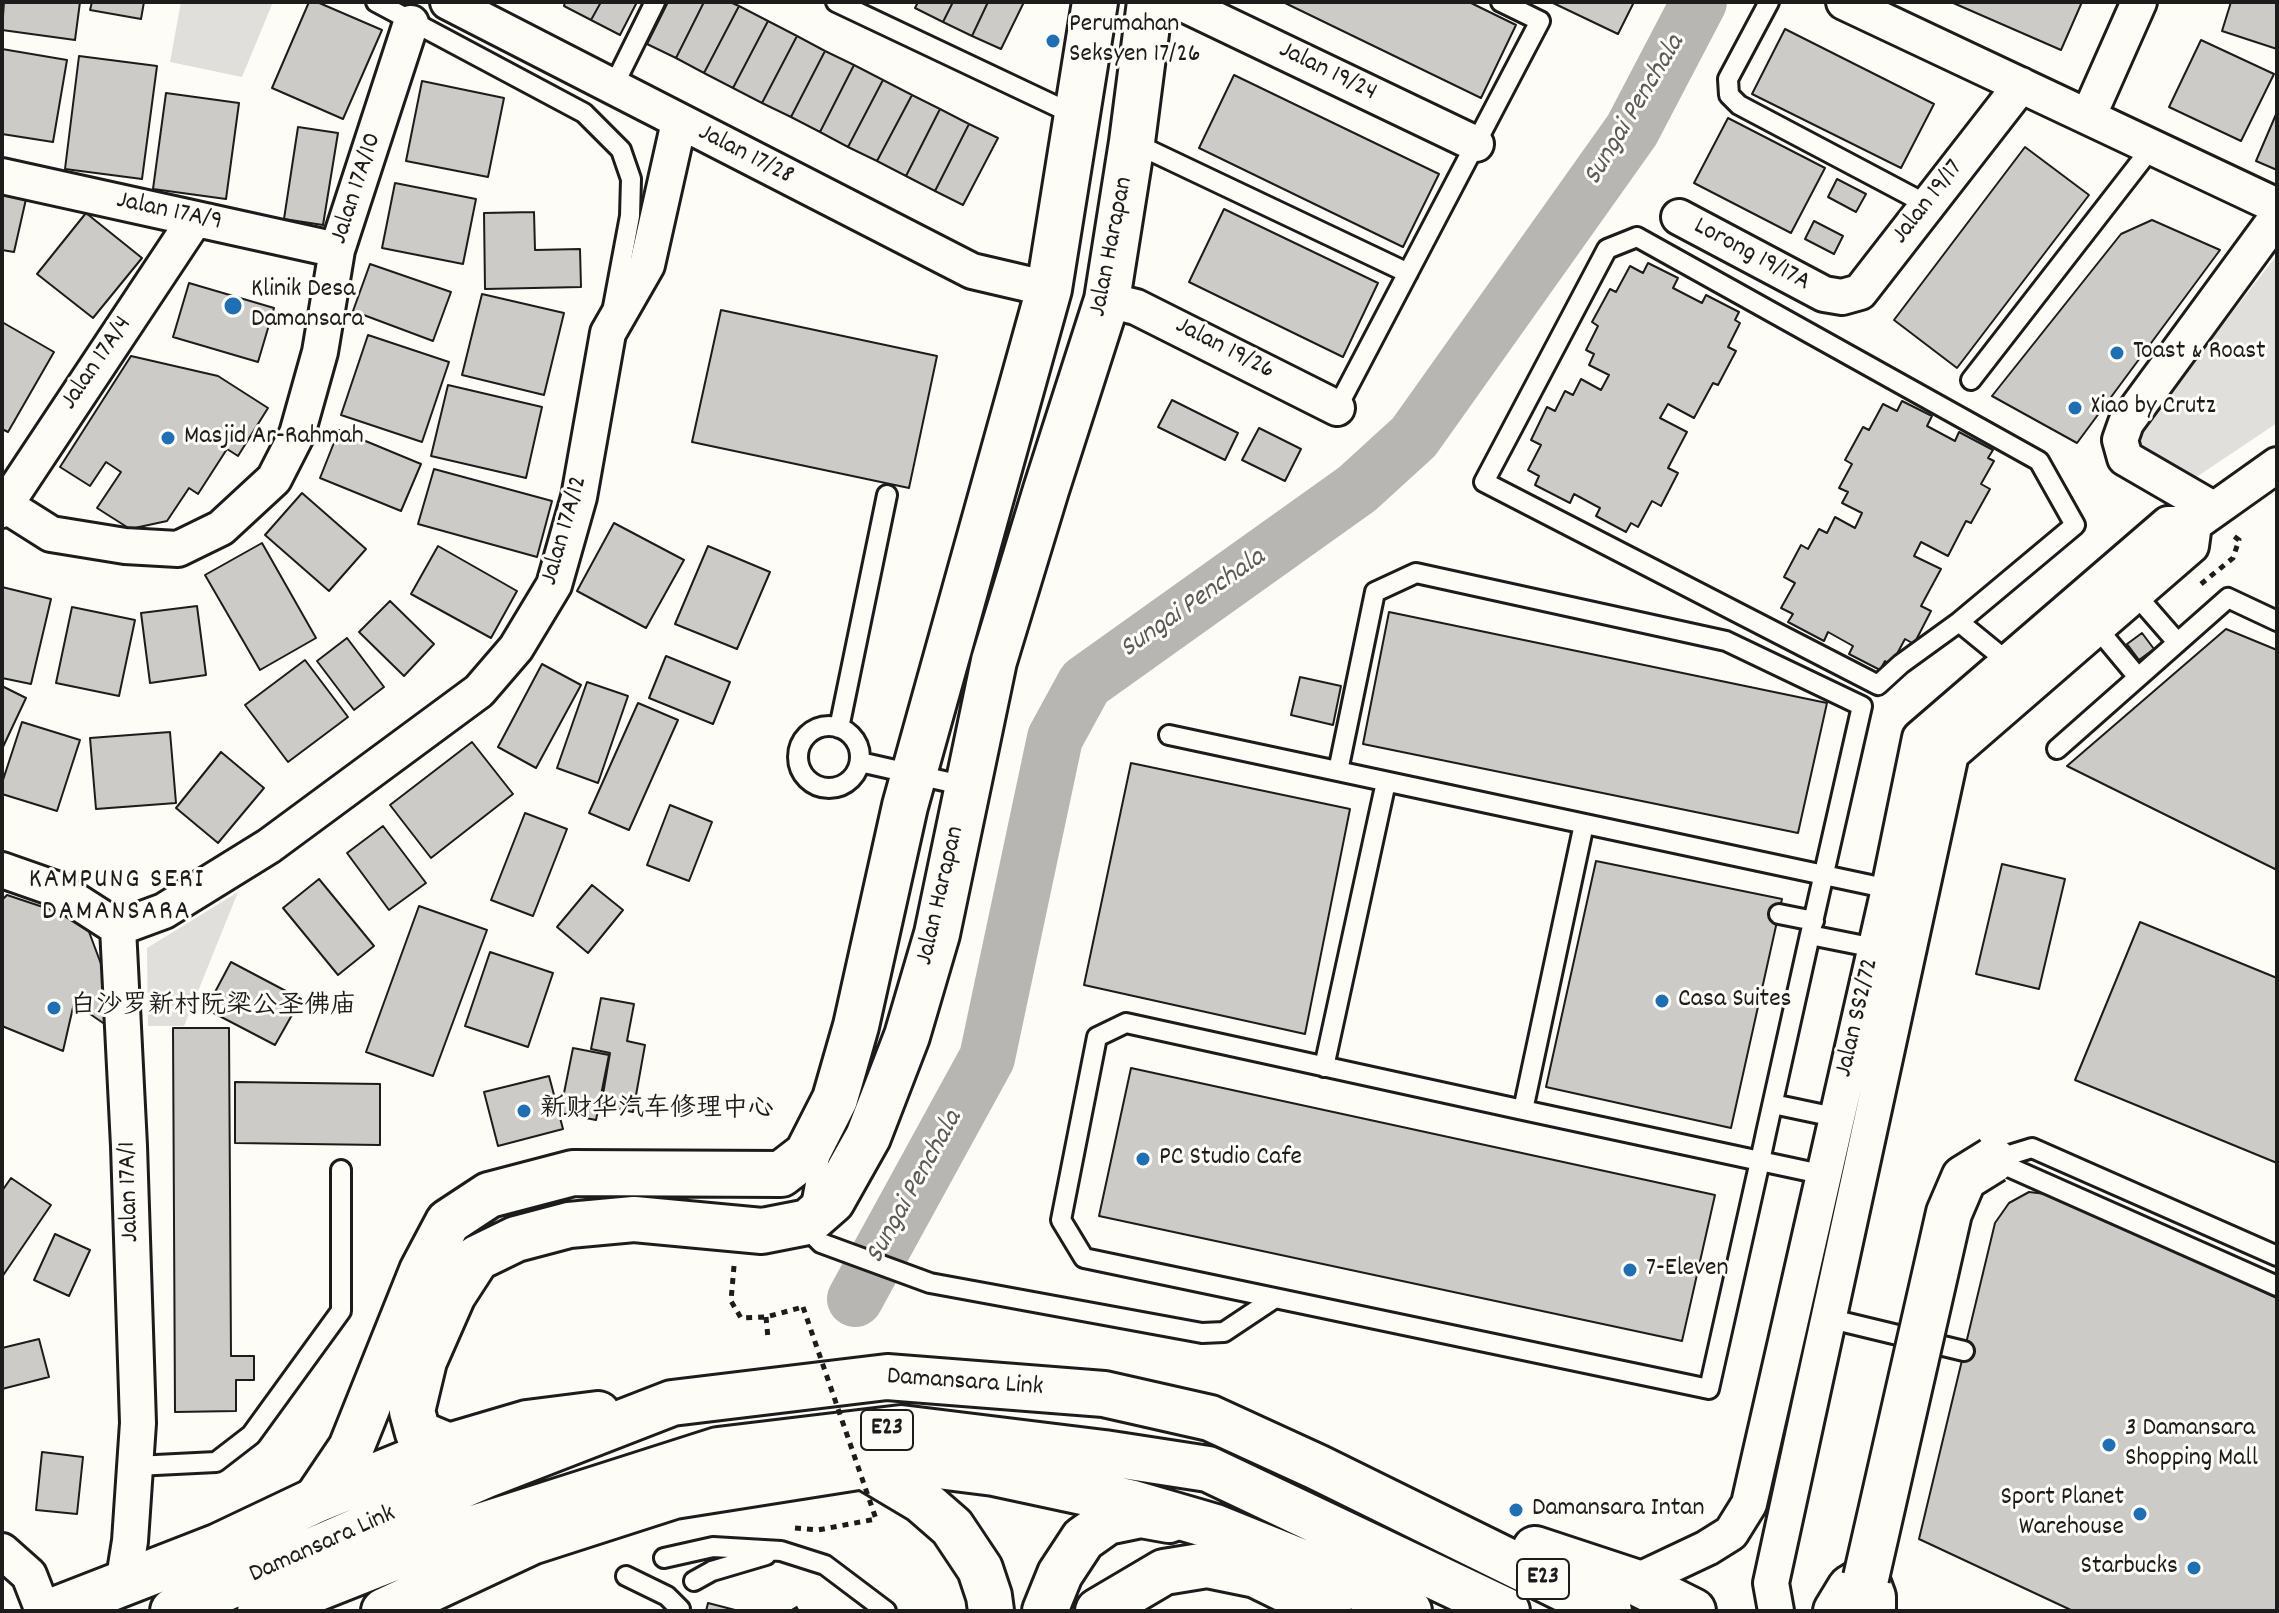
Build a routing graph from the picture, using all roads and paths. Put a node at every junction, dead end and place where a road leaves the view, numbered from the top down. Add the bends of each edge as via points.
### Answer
1 (376, 2) edge
2 (448, 2) edge
3 (655, 2) edge
4 (836, 2) edge
5 (1095, 2) edge
6 (1150, 2) edge
7 (1179, 2) edge
8 (1501, 2) edge
9 (1769, 2) edge
10 (1844, 2) edge
11 (2139, 2) edge
12 (411, 23) junction
13 (2021, 85) junction
14 (613, 87) junction
15 (1077, 116) junction
16 (2088, 117) junction
17 (679, 122) junction
18 (1132, 142) junction
19 (1476, 144) junction
20 (2152, 147) junction
21 (2, 176) edge
22 (1928, 205) junction
23 (2277, 206) edge
24 (1679, 217) dead end
25 (2277, 217) edge
26 (195, 219) junction
27 (337, 250) junction
28 (1408, 273) junction
29 (1049, 289) junction
30 (1824, 294) joint
31 (1107, 300) junction
32 (608, 333) junction
33 (1971, 380) dead end
34 (1337, 408) joint
35 (2277, 465) edge
36 (7, 494) edge
37 (887, 495) dead end
38 (2203, 516) junction
39 (2125, 583) junction
40 (2277, 621) edge
41 (1959, 622) junction
42 (2097, 628) junction
43 (2177, 642) junction
44 (2020, 674) junction
45 (2137, 676) junction
46 (839, 728) junction
47 (1169, 735) dead end
48 (2057, 749) dead end
49 (860, 762) junction
50 (1338, 771) junction
51 (914, 774) junction
52 (1386, 782) junction
53 (966, 786) junction
54 (1584, 824) junction
55 (2, 870) edge
56 (1824, 875) junction
57 (1905, 892) junction
58 (1779, 914) dead end
59 (118, 928) junction
60 (1812, 928) junction
61 (1875, 948) junction
62 (1324, 1067) junction
63 (835, 1099) junction
64 (1773, 1104) junction
65 (1523, 1110) junction
66 (1837, 1118) junction
67 (1871, 1125) junction
68 (1993, 1160) junction
69 (1760, 1161) junction
70 (341, 1170) dead end
71 (1824, 1175) junction
72 (1858, 1182) junction
73 (808, 1222) junction
74 (2277, 1256) edge
75 (734, 1258) dead end
76 (2277, 1286) edge
77 (1275, 1298) junction
78 (1793, 1309) junction
79 (766, 1317) junction
80 (1829, 1318) junction
81 (768, 1338) dead end
82 (1964, 1351) dead end
83 (672, 1403) junction
84 (449, 1446) junction
85 (136, 1466) junction
86 (864, 1466) junction
87 (316, 1500) junction
88 (1215, 1527) junction
89 (818, 1530) dead end
90 (2, 1551) edge
91 (781, 1551) junction
92 (664, 1558) dead end
93 (626, 1576) dead end
94 (694, 1581) dead end
95 (123, 1585) junction
96 (1869, 1594) edge
97 (1622, 1597) edge
98 (800, 1607) dead end
99 (680, 1609) edge
100 (43, 1611) edge
101 (52, 1611) edge
102 (173, 1611) edge
103 (260, 1611) edge
104 (384, 1611) edge
105 (793, 1611) edge
106 (886, 1611) edge
107 (991, 1611) edge
108 (1045, 1611) edge
109 (1098, 1611) edge
110 (1329, 1611) edge
111 (1409, 1611) edge
112 (1507, 1611) edge
113 (1693, 1611) edge
114 (1776, 1611) edge
115 (1836, 1611) edge

1 - 12 lane
2 - 14 street, Jalan 17/28
3 - 14 lane
4 - 15 lane
5 - 15 main road, Jalan Harapan
6 - 18 main road, Jalan Harapan
7 - 19 street, Jalan 19/24
8 - 19 lane via 1540,21
9 - 22 lane via 1728,79 1729,95
10 - 13 street
11 - 16 street
12 - 27 street, Jalan 17A/10
12 - 32 lane via 584,113 621,150 631,179 630,216
13 - 16 street
13 - 22 street, Jalan 19/17
14 - 17 street, Jalan 17/28
15 - 29 main road, Jalan Harapan
16 - 20 street
17 - 29 street, Jalan 17/28 via 972,271
17 - 32 street, Jalan 17A/12 via 647,265
18 - 28 lane
18 - 31 main road, Jalan Harapan
19 - 28 lane
20 - 23 street
20 - 33 lane
21 - 26 street, Jalan 17A/9
22 - 30 street, Jalan 19/17 via 1860,292
24 - 30 street, Lorong 19/17A
25 - 38 street via 2126,423 2120,440 2125,458
26 - 27 street, Jalan 17A/9
26 - 36 street, Jalan 17A/4
27 - 36 street, Jalan 17A/10 via 320,352 297,434 274,479 221,528 178,549 125,546 51,534
28 - 34 lane
29 - 51 main road, Jalan Harapan
31 - 34 street, Jalan 19/26 via 1136,307
31 - 53 main road, Jalan Harapan via 994,661
32 - 59 street, Jalan 17A/12 via 579,497 554,585 516,648 479,691 269,846 164,911
35 - 38 street
37 - 46 lane
38 - 39 street, Jalan SS2/72 via 2168,524
39 - 42 street, Jalan SS2/72
39 - 43 lane
39 - 44 street, Jalan SS2/72
40 - 43 lane via 2228,598
41 - 41 lane via 2075,525 2039,461 1637,237 1607,249 1484,482 1878,685
41 - 44 lane
42 - 44 street, Jalan SS2/72
42 - 45 lane
43 - 45 lane
44 - 57 street, Jalan SS2/72 via 1920,738
45 - 48 lane
46 - 49 lane via 856,742
46 - 49 lane via 819,729 803,741 798,759 806,777 822,787 841,786
47 - 50 lane
49 - 51 lane
50 - 52 lane
50 - 56 lane via 1375,592 1416,573 1726,641 1862,706
51 - 53 lane
51 - 63 main road, Jalan Harapan
52 - 54 lane
52 - 62 lane
53 - 73 main road, Jalan Harapan via 937,934 885,1097 832,1201
54 - 56 lane
54 - 65 lane
55 - 59 street via 59,890
56 - 57 lane
56 - 60 lane
57 - 61 street, Jalan SS2/72
57 - 67 street, Jalan SS2/72
58 - 60 lane
59 - 85 street, Jalan 17A/1 via 130,1162
60 - 61 lane
60 - 64 lane
61 - 66 street, Jalan SS2/72
62 - 65 lane
62 - 77 lane via 1126,1023 1097,1037 1061,1220 1084,1258
63 - 73 lane
63 - 87 main road, Jalan Harapan via 807,1154 781,1174 573,1173 489,1195 448,1222 422,1271 351,1448
64 - 66 lane
64 - 69 lane
65 - 69 lane
66 - 67 lane
66 - 71 street, Jalan SS2/72
67 - 72 street, Jalan SS2/72
68 - 74 lane via 2032,1148
68 - 76 lane
68 - 96 main road, bridge via 1964,1178 1949,1213
69 - 71 lane
69 - 77 lane via 1709,1389
70 - 85 lane via 341,1311 251,1435 216,1462
71 - 72 lane
71 - 78 street, Jalan SS2/72
72 - 80 street, Jalan SS2/72
73 - 77 lane via 821,1243 930,1283 1202,1333 1224,1332
73 - 84 main road via 762,1231 634,1219 569,1225 516,1239 477,1258 453,1295 424,1361 412,1411 418,1433
75 - 79 path via 731,1301 741,1318
78 - 80 lane
78 - 97 street, Jalan SS2/72 via 1749,1504 1731,1533
79 - 81 path
79 - 89 path, bridge via 803,1307 876,1519
80 - 82 lane
80 - 114 street, Jalan SS2/72 via 1771,1583
83 - 84 main road via 527,1423
83 - 97 main road, Damansara Link / E23 via 887,1377 1104,1394 1210,1418 1477,1547 1518,1544
83 - 102 main road, Damansara Link / E23 via 484,1476
84 - 87 main road
85 - 95 street, Jalan 17A/1
86 - 88 main road via 930,1465 994,1473
86 - 104 main road via 674,1496 531,1542
86 - 107 main road via 921,1500 952,1527 980,1569
87 - 95 main road
88 - 108 main road via 1141,1515 1107,1522 1083,1539 1060,1574
88 - 111 main road
90 - 100 street via 29,1575
91 - 92 lane via 713,1547
91 - 94 lane
91 - 106 lane via 825,1565
93 - 99 lane via 667,1596
95 - 101 main road
96 - 115 main road via 1850,1588
97 - 113 main road
98 - 105 path
103 - 112 main road, Damansara Link / E23 via 449,1536 718,1450 901,1428 1208,1469
109 - 110 main road via 1164,1572 1207,1565 1256,1575

